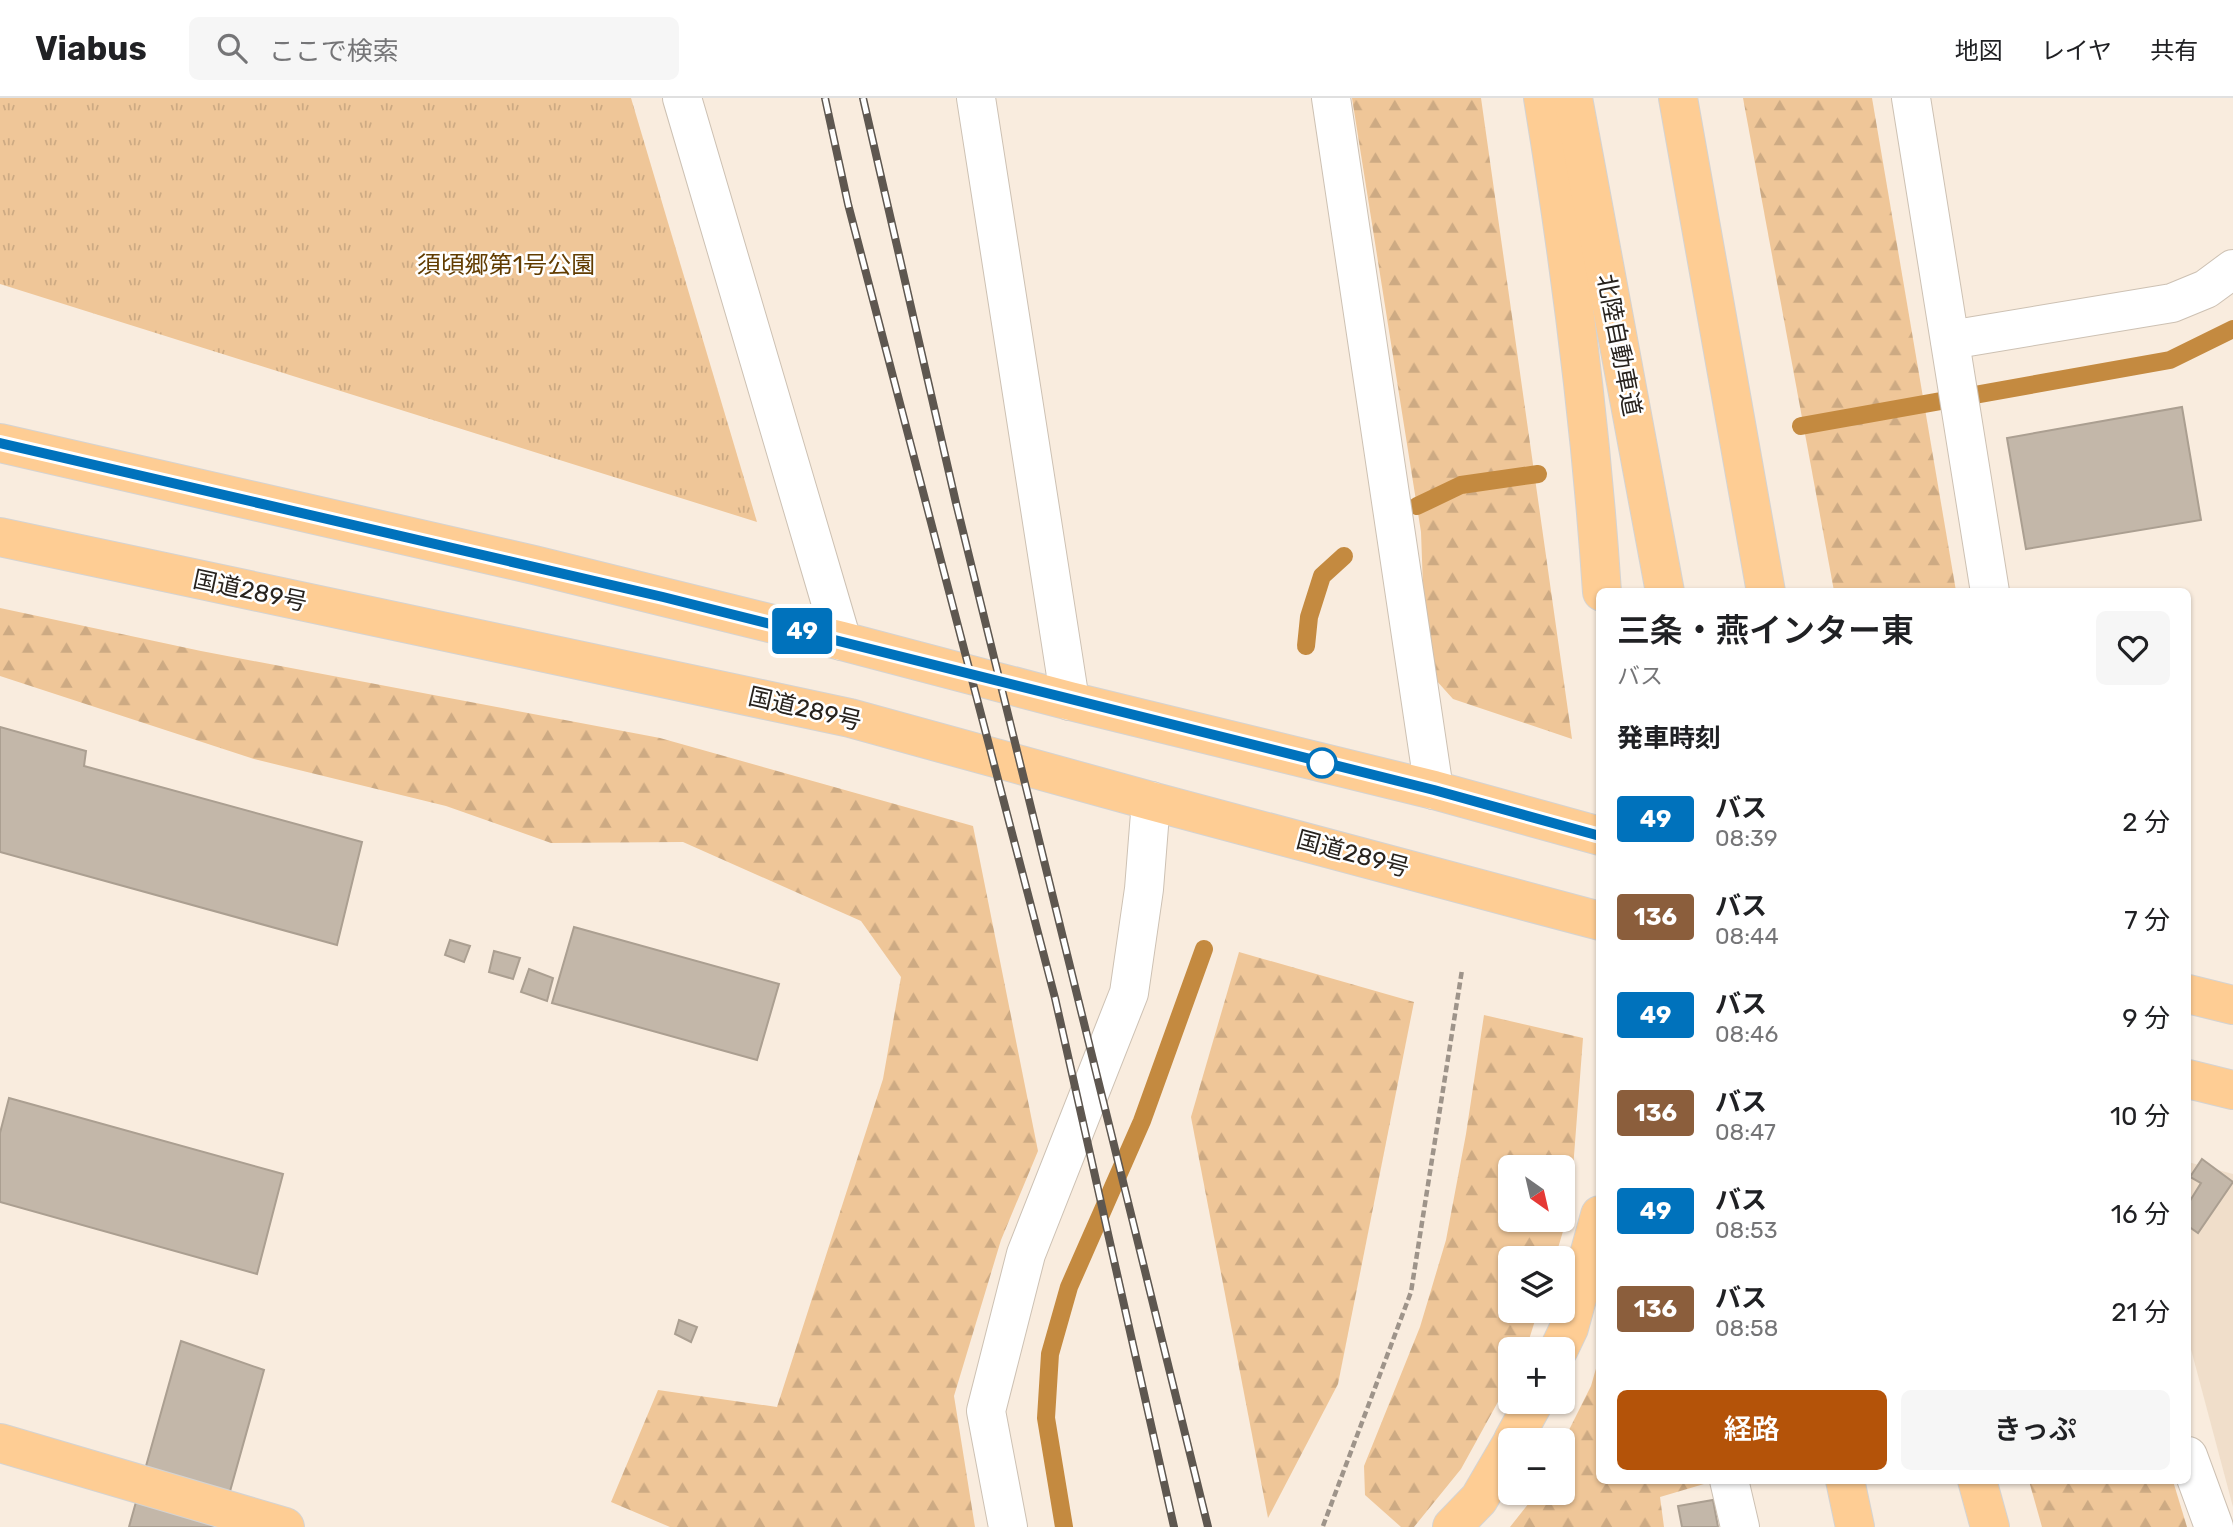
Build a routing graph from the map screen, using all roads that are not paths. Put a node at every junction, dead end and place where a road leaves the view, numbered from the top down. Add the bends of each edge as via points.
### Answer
1 (682, 98) edge
2 (976, 98) edge
3 (1331, 98) edge
4 (1543, 98) edge
5 (1573, 98) edge
6 (1678, 98) edge
7 (1910, 98) edge
8 (2233, 269) edge
9 (1953, 358) junction
10 (0, 443) edge
11 (0, 537) edge
12 (0, 551) edge
13 (138, 568) junction
14 (1602, 588) edge
15 (1663, 588) edge
16 (1765, 588) edge
17 (1989, 588) edge
18 (842, 641) junction
19 (1070, 701) junction
20 (1434, 790) junction
21 (1151, 801) junction
22 (1596, 835) edge
23 (1596, 920) edge
24 (2191, 994) edge
25 (2233, 1005) edge
26 (2191, 1080) edge
27 (2233, 1090) edge
28 (1596, 1230) edge
29 (1565, 1337) edge
30 (0, 1443) edge
31 (2191, 1464) edge
32 (1498, 1467) edge
33 (1730, 1484) edge
34 (1846, 1484) edge
35 (1954, 1484) edge
36 (1978, 1484) edge
37 (285, 1527) edge
38 (1008, 1527) edge
39 (1452, 1527) edge
40 (1740, 1527) edge
41 (1855, 1527) edge
42 (1963, 1527) edge
43 (1990, 1527) edge
44 (2214, 1527) edge

1 - 18 street
2 - 19 street
3 - 20 street
4 - 14 highway via 1568,254
5 - 15 highway, 北陸自動車道
6 - 16 highway
7 - 9 street
8 - 9 street via 2206,289 2172,303
9 - 17 street
10 - 18 highway
11 - 13 highway, 国道289号
12 - 13 highway
13 - 21 highway, 国道289号 via 850,718
18 - 19 highway
19 - 20 highway
20 - 22 highway
21 - 23 highway, 国道289号
21 - 38 street via 1129,993 1026,1254 986,1411
24 - 25 highway
26 - 27 highway
28 - 29 highway
30 - 37 highway
31 - 44 street
32 - 39 highway via 1479,1499
33 - 40 street
34 - 41 highway
35 - 42 highway
36 - 43 highway

